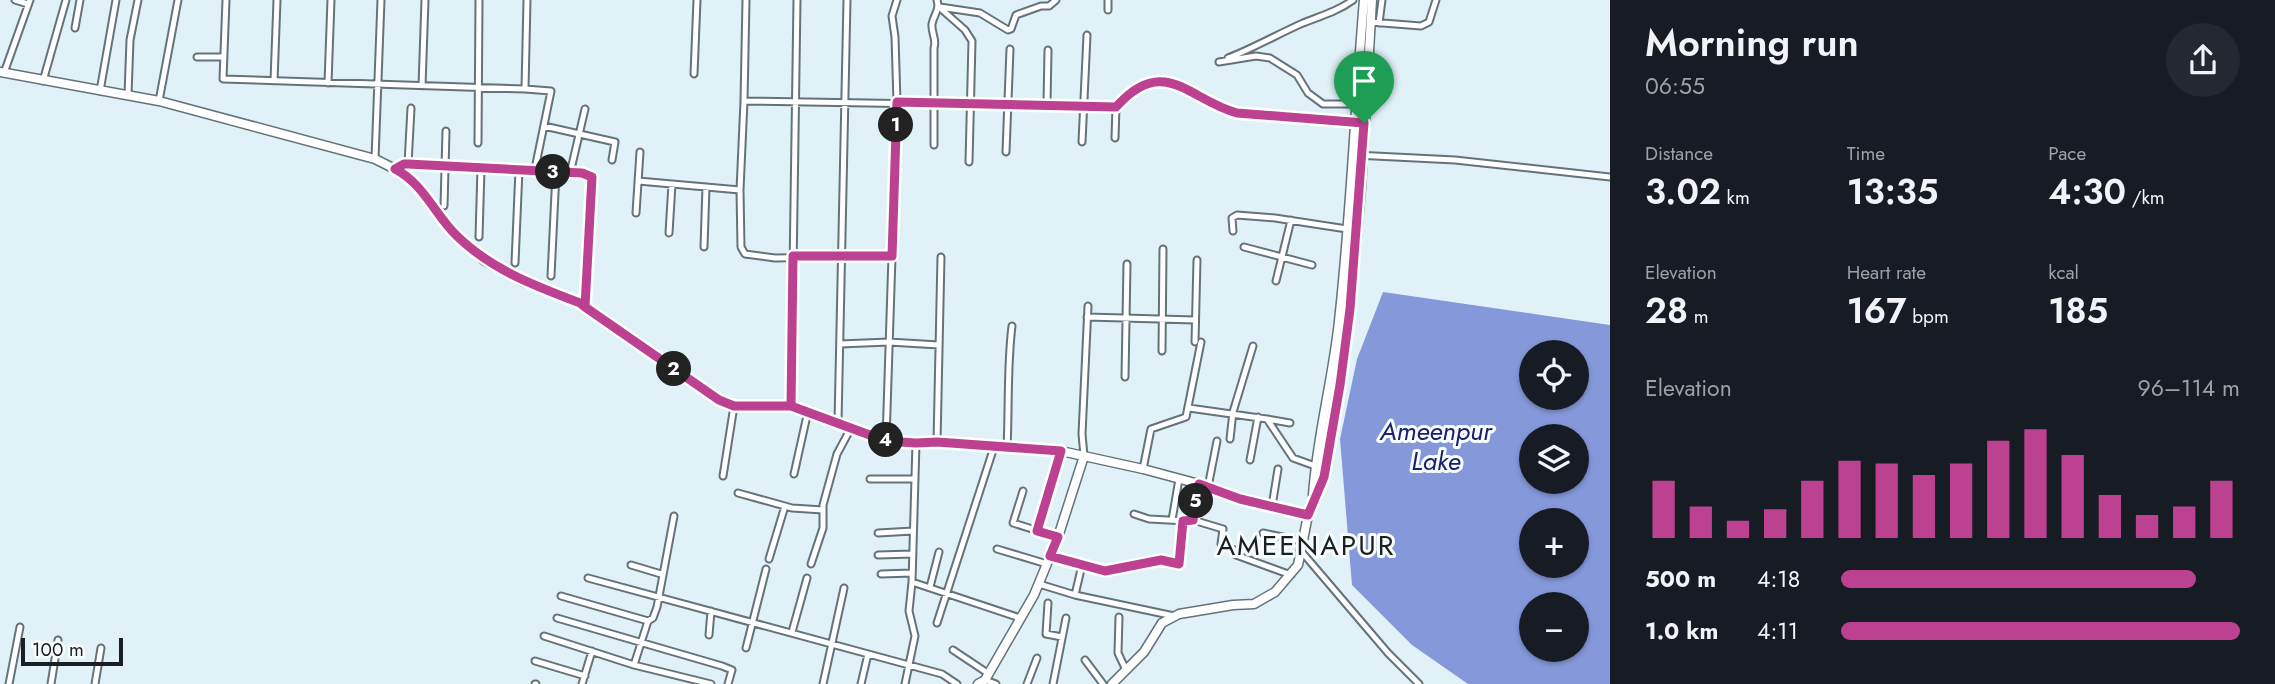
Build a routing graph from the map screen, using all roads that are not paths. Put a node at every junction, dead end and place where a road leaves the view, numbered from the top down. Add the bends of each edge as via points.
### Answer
1 (15, 0) edge
2 (66, 0) edge
3 (80, 0) edge
4 (116, 0) edge
5 (138, 0) edge
6 (178, 0) edge
7 (226, 0) edge
8 (277, 0) edge
9 (331, 0) edge
10 (381, 0) edge
11 (425, 0) edge
12 (479, 0) edge
13 (527, 0) edge
14 (697, 0) edge
15 (746, 0) edge
16 (797, 0) edge
17 (847, 0) edge
18 (897, 0) edge
19 (937, 0) edge
20 (1056, 0) edge
21 (1108, 0) edge
22 (1353, 0) edge
23 (1364, 0) edge
24 (1372, 0) edge
25 (1382, 0) edge
26 (1436, 0) edge
27 (29, 2) edge
28 (939, 7) junction
29 (1108, 10) dead end
30 (1375, 22) junction
31 (75, 28) dead end
32 (1087, 35) dead end
33 (1010, 49) dead end
34 (1048, 51) dead end
35 (197, 57) dead end
36 (224, 57) junction
37 (2, 72) edge
38 (694, 74) dead end
39 (43, 81) junction
40 (274, 81) junction
41 (328, 83) junction
42 (379, 84) junction
43 (422, 86) junction
44 (480, 88) junction
45 (526, 89) junction
46 (100, 91) junction
47 (128, 95) junction
48 (159, 101) junction
49 (744, 101) junction
50 (795, 101) junction
51 (897, 102) junction
52 (845, 103) junction
53 (934, 103) junction
54 (971, 103) junction
55 (1008, 104) junction
56 (1046, 104) junction
57 (1358, 104) junction
58 (1083, 106) junction
59 (1116, 107) junction
60 (411, 108) dead end
61 (585, 109) dead end
62 (1361, 123) junction
63 (544, 126) junction
64 (446, 131) dead end
65 (579, 134) junction
66 (1115, 138) dead end
67 (1082, 142) dead end
68 (478, 143) dead end
69 (934, 145) dead end
70 (640, 152) dead end
71 (1006, 152) dead end
72 (1359, 155) junction
73 (374, 159) junction
74 (612, 160) dead end
75 (969, 162) dead end
76 (408, 164) junction
77 (536, 164) dead end
78 (572, 165) dead end
79 (445, 166) junction
80 (481, 168) junction
81 (395, 169) junction
82 (519, 170) junction
83 (556, 172) junction
84 (1610, 177) edge
85 (638, 181) junction
86 (671, 184) junction
87 (706, 187) junction
88 (740, 190) junction
89 (444, 206) dead end
90 (636, 213) dead end
91 (1292, 220) junction
92 (1348, 229) junction
93 (1233, 231) dead end
94 (669, 233) dead end
95 (479, 237) dead end
96 (704, 247) dead end
97 (1244, 247) dead end
98 (1163, 249) dead end
99 (793, 256) junction
100 (892, 256) junction
101 (842, 257) junction
102 (941, 257) dead end
103 (1282, 257) junction
104 (1197, 260) dead end
105 (515, 262) dead end
106 (1127, 264) dead end
107 (1312, 265) dead end
108 (551, 276) dead end
109 (1276, 281) dead end
110 (1088, 306) dead end
111 (585, 307) junction
112 (1087, 317) junction
113 (1125, 318) junction
114 (1163, 319) junction
115 (1195, 320) junction
116 (1012, 326) dead end
117 (889, 342) junction
118 (839, 344) junction
119 (939, 345) junction
120 (1253, 346) dead end
121 (1162, 351) dead end
122 (1125, 377) dead end
123 (734, 406) junction
124 (791, 406) junction
125 (1189, 408) junction
126 (807, 411) junction
127 (1233, 412) junction
128 (1258, 417) junction
129 (1267, 419) junction
130 (838, 423) junction
131 (1290, 423) dead end
132 (851, 428) junction
133 (1230, 439) dead end
134 (886, 441) junction
135 (1217, 441) dead end
136 (937, 442) junction
137 (916, 443) junction
138 (994, 447) junction
139 (1007, 448) junction
140 (1061, 451) junction
141 (1084, 456) junction
142 (1250, 460) dead end
143 (1315, 466) junction
144 (1143, 469) junction
145 (1278, 469) dead end
146 (794, 474) dead end
147 (723, 476) dead end
148 (870, 479) dead end
149 (915, 479) junction
150 (1179, 479) junction
151 (1199, 484) junction
152 (1208, 487) junction
153 (1023, 491) dead end
154 (738, 493) dead end
155 (1312, 502) junction
156 (785, 506) junction
157 (1272, 506) junction
158 (823, 510) junction
159 (1134, 514) dead end
160 (1308, 515) junction
161 (674, 516) dead end
162 (1172, 520) junction
163 (1193, 520) junction
164 (1183, 521) junction
165 (914, 531) junction
166 (1037, 531) junction
167 (878, 533) dead end
168 (1263, 533) dead end
169 (1058, 537) junction
170 (1302, 541) junction
171 (997, 549) dead end
172 (1301, 551) junction
173 (939, 552) dead end
174 (913, 554) junction
175 (878, 555) dead end
176 (769, 559) dead end
177 (1049, 560) junction
178 (811, 564) dead end
179 (631, 565) dead end
180 (1082, 565) junction
181 (766, 569) dead end
182 (881, 573) dead end
183 (912, 573) junction
184 (662, 574) junction
185 (1292, 575) junction
186 (588, 578) dead end
187 (807, 578) dead end
188 (912, 582) junction
189 (1039, 584) junction
190 (930, 587) junction
191 (844, 588) dead end
192 (947, 593) junction
193 (1076, 595) junction
194 (561, 596) dead end
195 (659, 596) junction
196 (1048, 603) dead end
197 (711, 611) junction
198 (1119, 617) dead end
199 (1174, 617) junction
200 (557, 618) dead end
201 (1020, 618) junction
202 (1066, 618) dead end
203 (648, 621) junction
204 (754, 622) junction
205 (937, 623) dead end
206 (20, 627) dead end
207 (792, 632) junction
208 (709, 635) dead end
209 (544, 636) dead end
210 (1062, 637) junction
211 (58, 640) dead end
212 (640, 643) junction
213 (832, 643) junction
214 (101, 648) dead end
215 (746, 648) dead end
216 (953, 650) dead end
217 (592, 651) junction
218 (868, 653) junction
219 (1037, 657) dead end
220 (1085, 660) dead end
221 (535, 661) dead end
222 (634, 665) junction
223 (909, 665) junction
224 (1126, 670) junction
225 (584, 676) junction
226 (984, 679) edge
227 (9, 684) edge
228 (51, 684) edge
229 (94, 684) edge
230 (582, 684) edge
231 (710, 684) edge
232 (728, 684) edge
233 (822, 684) edge
234 (861, 684) edge
235 (905, 684) edge
236 (957, 684) edge
237 (996, 684) edge
238 (1027, 684) edge
239 (1052, 684) edge
240 (1103, 684) edge
241 (1112, 684) edge
242 (1419, 684) edge

1 - 27 street
2 - 39 street
3 - 31 street
4 - 46 street
5 - 47 street via 130,40
6 - 48 street
7 - 36 street
8 - 40 street
9 - 41 street
10 - 42 street
11 - 43 street
12 - 44 street
13 - 45 street
14 - 38 street
15 - 49 street
16 - 50 street
17 - 52 street
18 - 51 street via 892,16
19 - 28 street
20 - 28 street via 1016,15 1008,30 980,13
21 - 29 street
22 - 57 street via 1340,10 1219,62 1270,58 1297,75 1308,93 1323,104
23 - 57 street
24 - 30 street
25 - 30 street
26 - 30 street via 1429,22 1421,26
27 - 37 street
28 - 53 street via 932,24 936,41
28 - 54 street via 971,41
30 - 62 street
32 - 58 street
33 - 55 street
34 - 56 street
35 - 36 street
36 - 40 street via 223,79
37 - 39 street
39 - 46 street
40 - 41 street
41 - 42 street
42 - 43 street
42 - 73 street
43 - 44 street
44 - 45 street
44 - 68 street
45 - 63 street via 551,91
46 - 47 street
47 - 48 street
48 - 73 street
49 - 50 street
49 - 88 street
50 - 52 street
50 - 99 street
51 - 52 street
51 - 53 street
51 - 100 street
52 - 101 street
53 - 54 street
53 - 69 street
54 - 55 street
54 - 75 street
55 - 56 street
55 - 71 street
56 - 58 street
57 - 62 street
58 - 59 street
58 - 67 street
59 - 62 street via 1138,88 1158,81 1188,88 1237,113
59 - 66 street
60 - 76 street
61 - 65 street
62 - 72 street
63 - 65 street
63 - 77 street
64 - 79 street
65 - 74 street via 615,142
65 - 78 street
70 - 85 street
72 - 84 street
72 - 92 street
72 - 155 street via 1350,309 1340,385 1324,477
73 - 81 street
76 - 79 street
76 - 81 street
79 - 80 street
79 - 89 street
80 - 82 street
80 - 95 street
81 - 111 street via 421,189 455,235 485,261
82 - 83 street
82 - 105 street
83 - 108 street
83 - 111 street via 592,177
85 - 86 street
85 - 90 street
86 - 87 street
86 - 94 street
87 - 88 street
87 - 96 street
88 - 99 street via 745,254
91 - 92 street
91 - 93 street via 1237,215 1232,218
91 - 103 street
92 - 143 street via 1339,323
97 - 103 street
98 - 114 street
99 - 101 street
99 - 124 street
100 - 101 street
100 - 117 street
101 - 118 street
102 - 119 street
103 - 107 street
103 - 109 street
104 - 115 street
106 - 113 street
110 - 112 street
111 - 123 street
112 - 113 street
112 - 141 street
113 - 114 street
113 - 122 street
114 - 115 street
114 - 121 street
115 - 125 street via 1198,342
116 - 139 street
117 - 118 street
117 - 119 street
117 - 134 street
118 - 130 street
119 - 136 street
120 - 127 street
123 - 124 street
123 - 147 street
124 - 126 street
125 - 127 street
125 - 144 street via 1186,417 1151,429
126 - 130 street
126 - 146 street
127 - 128 street
127 - 133 street
128 - 129 street
128 - 142 street
129 - 131 street
129 - 143 street via 1293,458
130 - 132 street
132 - 134 street
132 - 158 street via 837,454
134 - 137 street
135 - 152 street
136 - 137 street
136 - 138 street
137 - 149 street
138 - 139 street
138 - 192 street
139 - 140 street
140 - 141 street
140 - 166 street
141 - 144 street
141 - 169 street
143 - 155 street
144 - 150 street
145 - 157 street
148 - 149 street
149 - 165 street
150 - 151 street
150 - 162 street
151 - 152 street
151 - 163 street
152 - 157 street
153 - 166 street via 1013,523
154 - 156 street
155 - 160 street
156 - 158 street
156 - 176 street
157 - 160 street
158 - 178 street via 823,528
159 - 162 street
160 - 170 street
161 - 184 street
162 - 164 street
163 - 164 street
163 - 185 street via 1223,529 1221,544 1237,551 1236,555
164 - 180 street via 1179,564 1161,560 1105,571
165 - 167 street
165 - 174 street
166 - 169 street
168 - 170 street
169 - 177 street
170 - 172 street
171 - 177 street
172 - 185 street
172 - 242 street
173 - 190 street
174 - 175 street
174 - 183 street
177 - 180 street
177 - 189 street
179 - 184 street
180 - 193 street
181 - 204 street
182 - 183 street
183 - 188 street
184 - 195 street
185 - 199 street via 1254,604
186 - 195 street
187 - 207 street
188 - 190 street
188 - 223 street via 909,611 915,636
189 - 193 street
189 - 201 street
190 - 192 street
191 - 213 street
192 - 201 street
192 - 205 street
193 - 199 street
194 - 203 street
195 - 197 street
195 - 203 street
196 - 210 street via 1046,634
197 - 204 street
197 - 208 street
198 - 224 street via 1118,653
199 - 224 street via 1162,623
200 - 212 street
201 - 226 street
202 - 210 street
203 - 212 street
204 - 207 street
204 - 215 street
206 - 227 street
207 - 213 street
209 - 217 street
210 - 239 street
211 - 228 street
212 - 222 street
212 - 232 street via 732,670
213 - 218 street
213 - 233 street
214 - 229 street
216 - 226 street
217 - 222 street
217 - 225 street
218 - 223 street
218 - 234 street
219 - 238 street
220 - 240 street
221 - 225 street
222 - 231 street
223 - 235 street
223 - 236 street via 942,674
224 - 241 street
225 - 230 street
226 - 237 street

